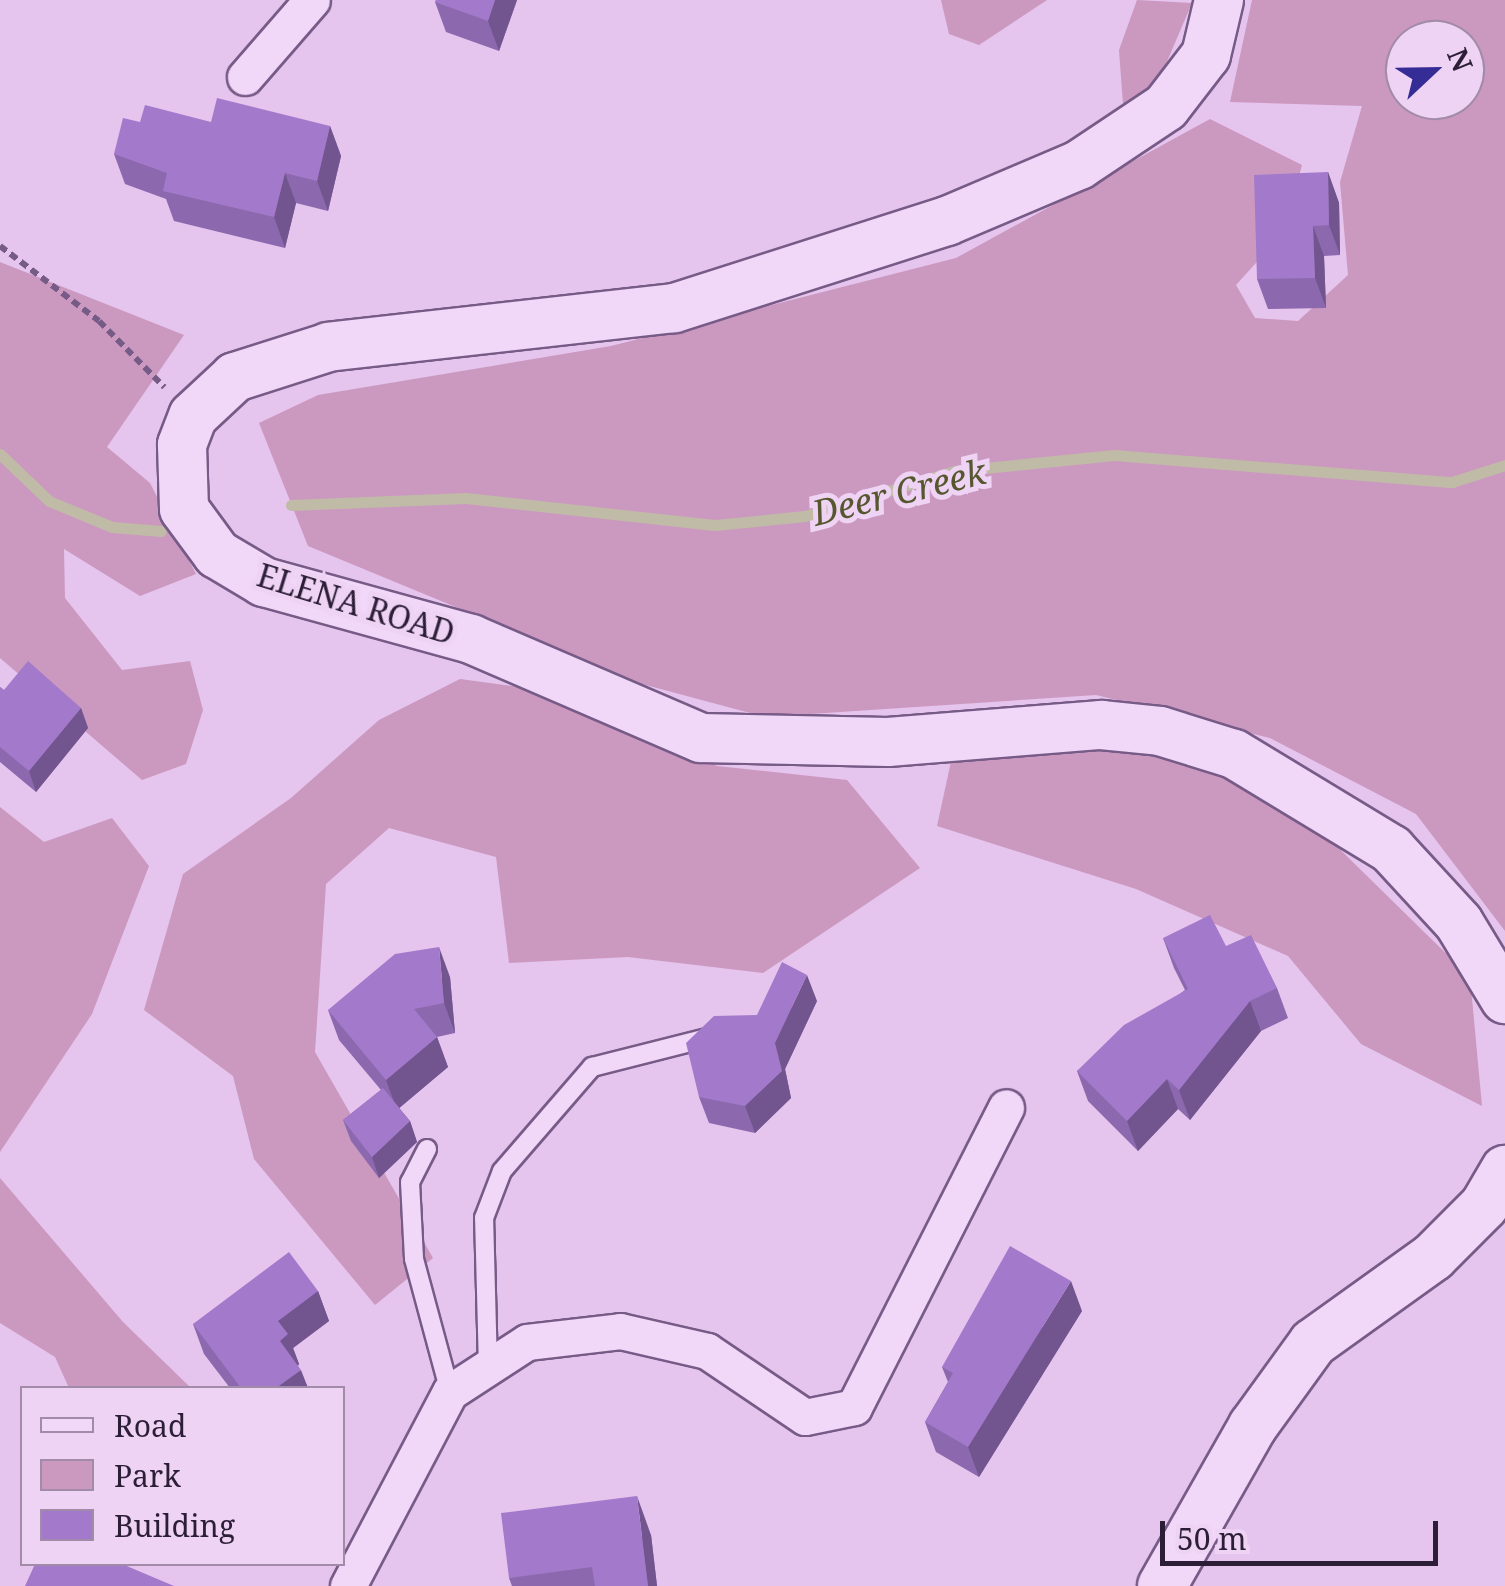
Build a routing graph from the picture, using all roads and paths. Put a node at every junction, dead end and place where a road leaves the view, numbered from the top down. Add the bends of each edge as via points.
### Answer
1 (312, 0) edge
2 (1219, 0) edge
3 (245, 78) dead end
4 (0, 246) edge
5 (193, 416) junction
6 (1505, 998) edge
7 (724, 1030) edge
8 (1006, 1106) dead end
9 (427, 1149) dead end
10 (1505, 1170) edge
11 (488, 1368) junction
12 (450, 1392) junction
13 (348, 1586) edge
14 (1162, 1586) edge

1 - 3 street
2 - 5 street via 1206,55 1166,107 1079,165 947,222 674,308 269,362 234,377
4 - 5 path via 99,321
5 - 6 street, ELENA ROAD via 182,445 184,509 217,554 264,582 471,639 702,738 888,742 1100,725 1160,730 1234,754 1391,849 1460,923
7 - 11 lane via 681,1050 592,1066 502,1171 484,1218
8 - 11 street via 854,1407 805,1417 707,1351 620,1332 527,1342
9 - 12 lane via 410,1182 414,1259
10 - 14 street via 1484,1206 1433,1257 1313,1343 1253,1426
11 - 12 street
12 - 13 street

